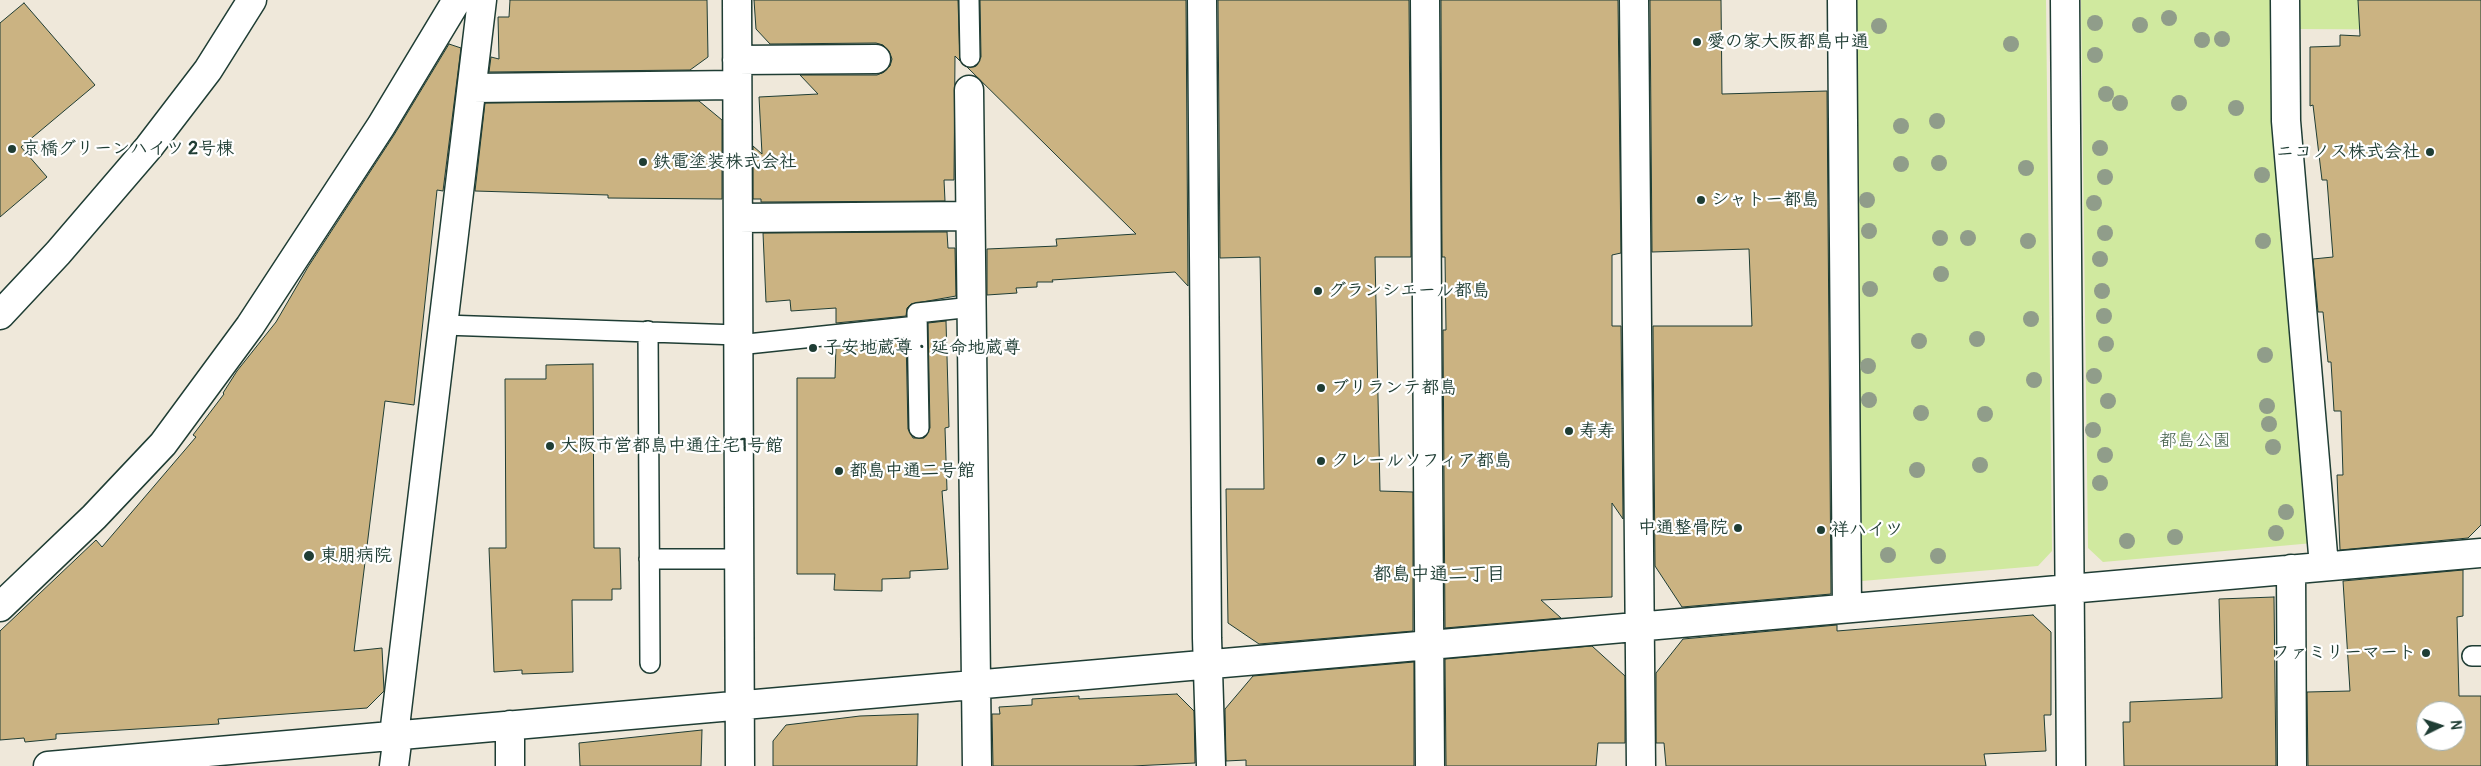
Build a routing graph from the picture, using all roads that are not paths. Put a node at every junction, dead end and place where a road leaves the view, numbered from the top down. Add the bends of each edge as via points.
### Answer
1 (252, 0) edge
2 (457, 0) edge
3 (482, 0) edge
4 (737, 0) edge
5 (969, 0) edge
6 (1202, 0) edge
7 (1425, 0) edge
8 (1634, 0) edge
9 (1842, 0) edge
10 (2065, 0) edge
11 (2285, 0) edge
12 (970, 57) dead end
13 (876, 59) dead end
14 (737, 72) junction
15 (473, 88) junction
16 (969, 90) dead end
17 (970, 216) junction
18 (738, 218) junction
19 (972, 307) junction
20 (0, 315) edge
21 (444, 325) junction
22 (917, 326) junction
23 (648, 331) junction
24 (738, 340) junction
25 (919, 428) dead end
26 (2481, 553) edge
27 (649, 559) junction
28 (739, 559) junction
29 (2324, 566) junction
30 (2291, 569) junction
31 (2070, 589) junction
32 (0, 607) edge
33 (1846, 608) junction
34 (1639, 626) junction
35 (1430, 644) junction
36 (650, 663) dead end
37 (1208, 664) junction
38 (976, 684) junction
39 (740, 704) junction
40 (510, 725) junction
41 (396, 735) junction
42 (157, 761) edge
43 (48, 766) edge
44 (394, 766) edge
45 (510, 766) edge
46 (740, 766) edge
47 (977, 766) edge
48 (1211, 766) edge
49 (1430, 766) edge
50 (1641, 766) edge
51 (2071, 766) edge
52 (2292, 766) edge

1 - 20 street via 208,70 149,147
2 - 32 street via 381,126 250,326 163,444 94,517
3 - 15 street
4 - 14 street
5 - 12 lane
6 - 37 street
7 - 35 street
8 - 34 street
9 - 33 street
10 - 31 street
11 - 29 street via 2286,121
13 - 14 street
14 - 15 street
14 - 18 street
15 - 21 street
16 - 17 street
17 - 18 street
17 - 19 street
18 - 24 street
19 - 22 lane via 917,314
19 - 38 street
21 - 23 lane
21 - 41 street
22 - 24 lane
22 - 25 lane
23 - 24 lane
23 - 27 lane
24 - 28 street
26 - 29 street
27 - 28 lane
27 - 36 lane
28 - 39 street
29 - 30 street
30 - 31 street
30 - 52 street
31 - 33 street
31 - 51 street
33 - 34 street
34 - 35 street
34 - 50 street
35 - 37 street
35 - 49 street
37 - 38 street
37 - 48 street
38 - 39 street
38 - 47 street
39 - 40 street
39 - 46 street
40 - 41 street
40 - 45 street
41 - 42 street
41 - 44 street
42 - 43 street

